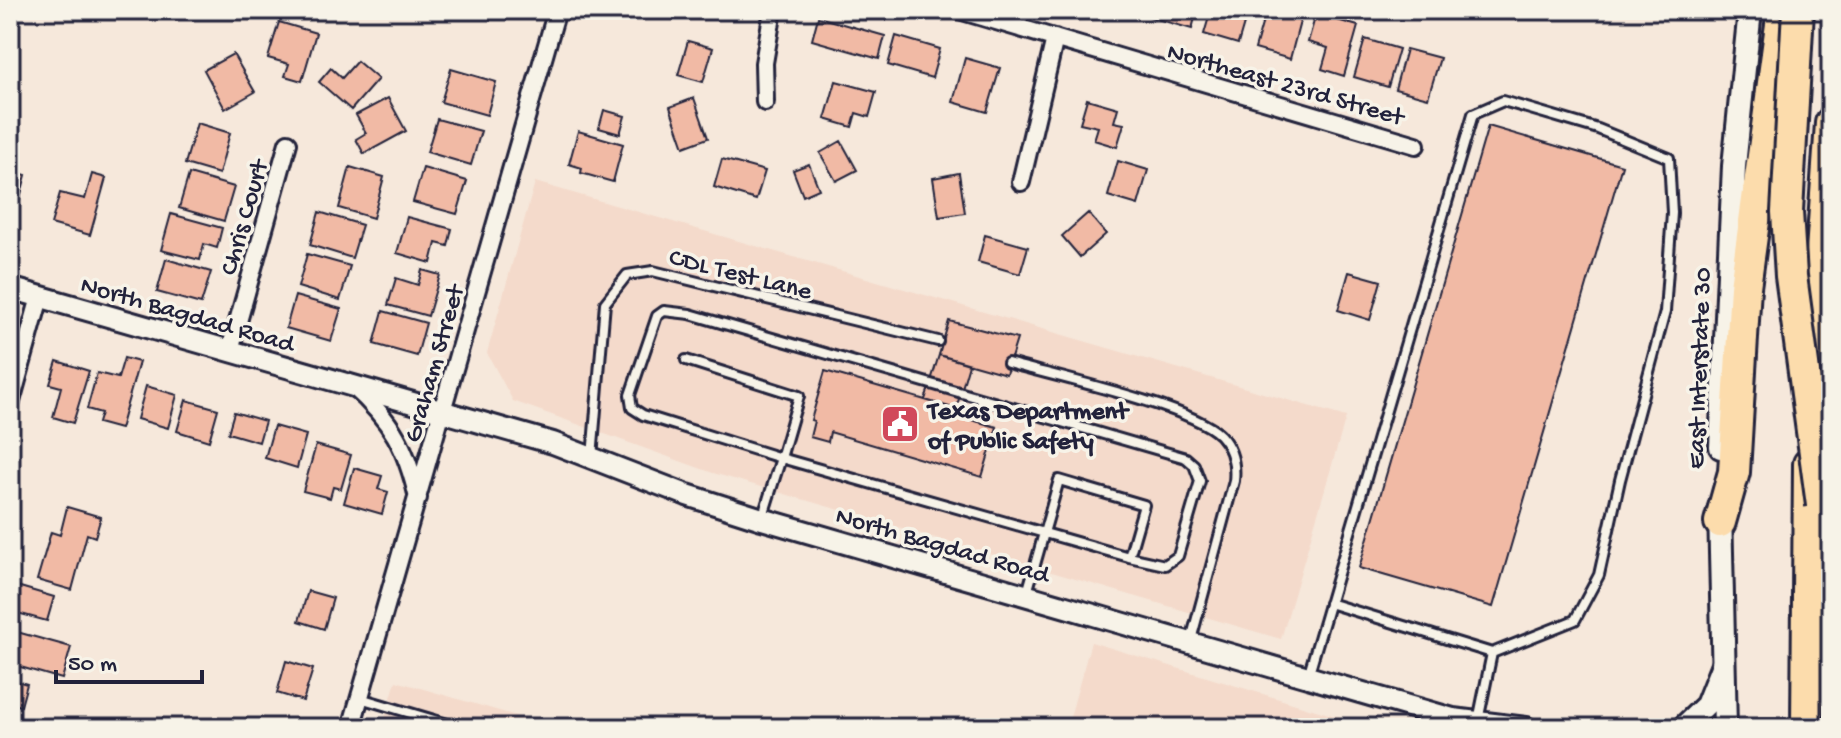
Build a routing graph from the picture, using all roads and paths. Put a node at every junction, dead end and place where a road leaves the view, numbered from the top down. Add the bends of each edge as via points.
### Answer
1 (557, 10) edge
2 (773, 10) edge
3 (959, 10) edge
4 (1750, 10) edge
5 (1783, 10) edge
6 (1798, 10) edge
7 (1055, 38) junction
8 (765, 102) dead end
9 (1831, 123) edge
10 (288, 143) dead end
11 (1416, 145) dead end
12 (1021, 182) dead end
13 (10, 288) edge
14 (40, 297) junction
15 (938, 341) dead end
16 (230, 350) junction
17 (686, 360) dead end
18 (1008, 363) dead end
19 (352, 385) junction
20 (10, 405) edge
21 (443, 411) junction
22 (592, 458) junction
23 (781, 458) junction
24 (418, 500) junction
25 (762, 519) junction
26 (1720, 522) junction
27 (1044, 534) junction
28 (1129, 557) junction
29 (1831, 584) edge
30 (1027, 594) junction
31 (1329, 603) junction
32 (1191, 640) junction
33 (1492, 653) junction
34 (1723, 662) junction
35 (1308, 676) junction
36 (360, 698) junction
37 (1478, 722) junction
38 (1452, 723) edge
39 (351, 728) edge
40 (461, 728) edge
41 (1526, 728) edge
42 (1682, 728) edge
43 (1725, 728) edge
44 (1807, 728) edge

1 - 21 street, Graham Street
2 - 8 street via 764,63
3 - 7 street, Northeast 23rd Street
4 - 26 main road, East Interstate 30 via 1734,166
5 - 26 highway via 1745,287 1734,472
6 - 29 highway, bridge via 1787,212
7 - 11 street, Northeast 23rd Street
7 - 12 street
9 - 44 highway via 1806,517
10 - 16 street, Chris Court
13 - 14 street, North Bagdad Road
14 - 16 street, North Bagdad Road
14 - 20 street
15 - 22 lane, CDL Test Lane via 653,271 627,275 605,303
16 - 19 street, North Bagdad Road
17 - 23 lane via 799,396
18 - 32 lane via 1179,413 1220,435 1236,465 1234,481
19 - 21 street, North Bagdad Road
19 - 24 street, North Bagdad Road via 384,413 402,445
21 - 22 street, North Bagdad Road
21 - 24 street, Graham Street
22 - 25 street, North Bagdad Road
23 - 25 lane
23 - 27 lane
23 - 28 lane via 636,412 630,395 657,316 664,311 690,314 1186,458 1200,481 1178,556 1165,565
24 - 36 street, Graham Street
25 - 30 street, North Bagdad Road
26 - 34 main road, East Interstate 30
27 - 28 lane
27 - 28 lane via 1059,480 1144,505
27 - 30 lane
30 - 32 street, North Bagdad Road
31 - 33 lane
31 - 33 lane via 1473,114 1503,101 1598,129 1669,158 1672,213 1665,312 1599,575 1575,620
31 - 35 lane
32 - 35 street, North Bagdad Road
33 - 37 lane
34 - 42 street via 1706,705
34 - 43 main road, East Interstate 30
35 - 38 street, North Bagdad Road
36 - 39 street, Graham Street
36 - 40 lane
37 - 38 street, North Bagdad Road
37 - 41 street, North Bagdad Road

